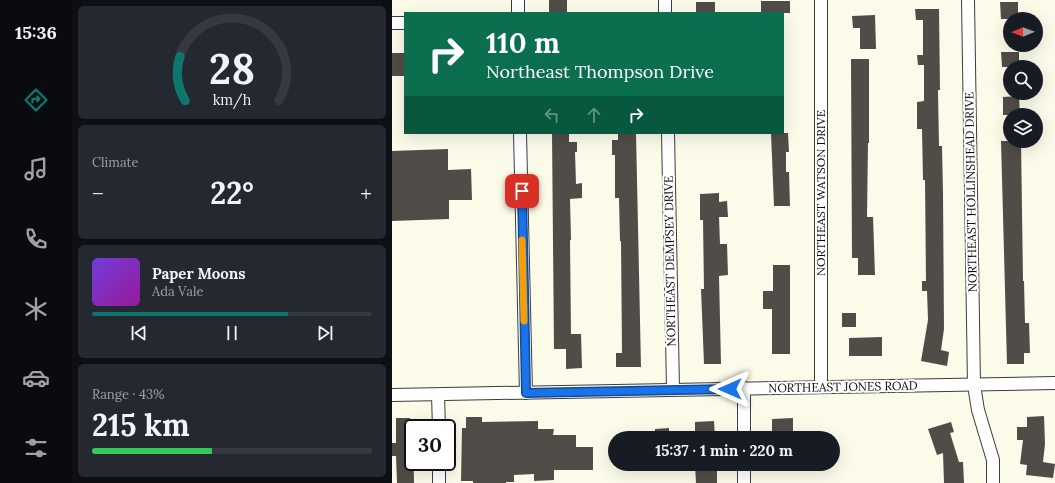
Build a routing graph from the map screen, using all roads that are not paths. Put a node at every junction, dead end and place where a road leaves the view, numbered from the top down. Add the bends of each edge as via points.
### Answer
1 (518, 0) edge
2 (665, 0) edge
3 (821, 0) edge
4 (968, 0) edge
5 (518, 12) edge
6 (666, 12) edge
7 (392, 23) edge
8 (404, 23) edge
9 (520, 134) edge
10 (668, 134) edge
11 (1055, 383) edge
12 (974, 385) junction
13 (821, 387) junction
14 (744, 388) junction
15 (673, 389) junction
16 (526, 393) junction
17 (438, 395) junction
18 (392, 396) edge
19 (439, 419) edge
20 (744, 431) edge
21 (439, 471) edge
22 (744, 471) edge
23 (439, 483) edge
24 (744, 483) edge
25 (993, 483) edge

1 - 5 street
2 - 6 street
3 - 13 street, NORTHEAST WATSON DRIVE
4 - 12 street, NORTHEAST HOLLINSHEAD DRIVE
7 - 8 street
9 - 16 street
10 - 15 street, NORTHEAST DEMPSEY DRIVE
11 - 12 street, NORTHEAST JONES ROAD
12 - 13 street, NORTHEAST JONES ROAD
12 - 25 street, NORTHEAST HOLLINSHEAD DRIVE via 978,410 993,460
13 - 14 street, NORTHEAST JONES ROAD
14 - 15 street, NORTHEAST JONES ROAD
14 - 20 street
15 - 16 street, NORTHEAST JONES ROAD
16 - 17 street, NORTHEAST JONES ROAD
17 - 18 street, NORTHEAST JONES ROAD
17 - 19 street
21 - 23 street
22 - 24 street

